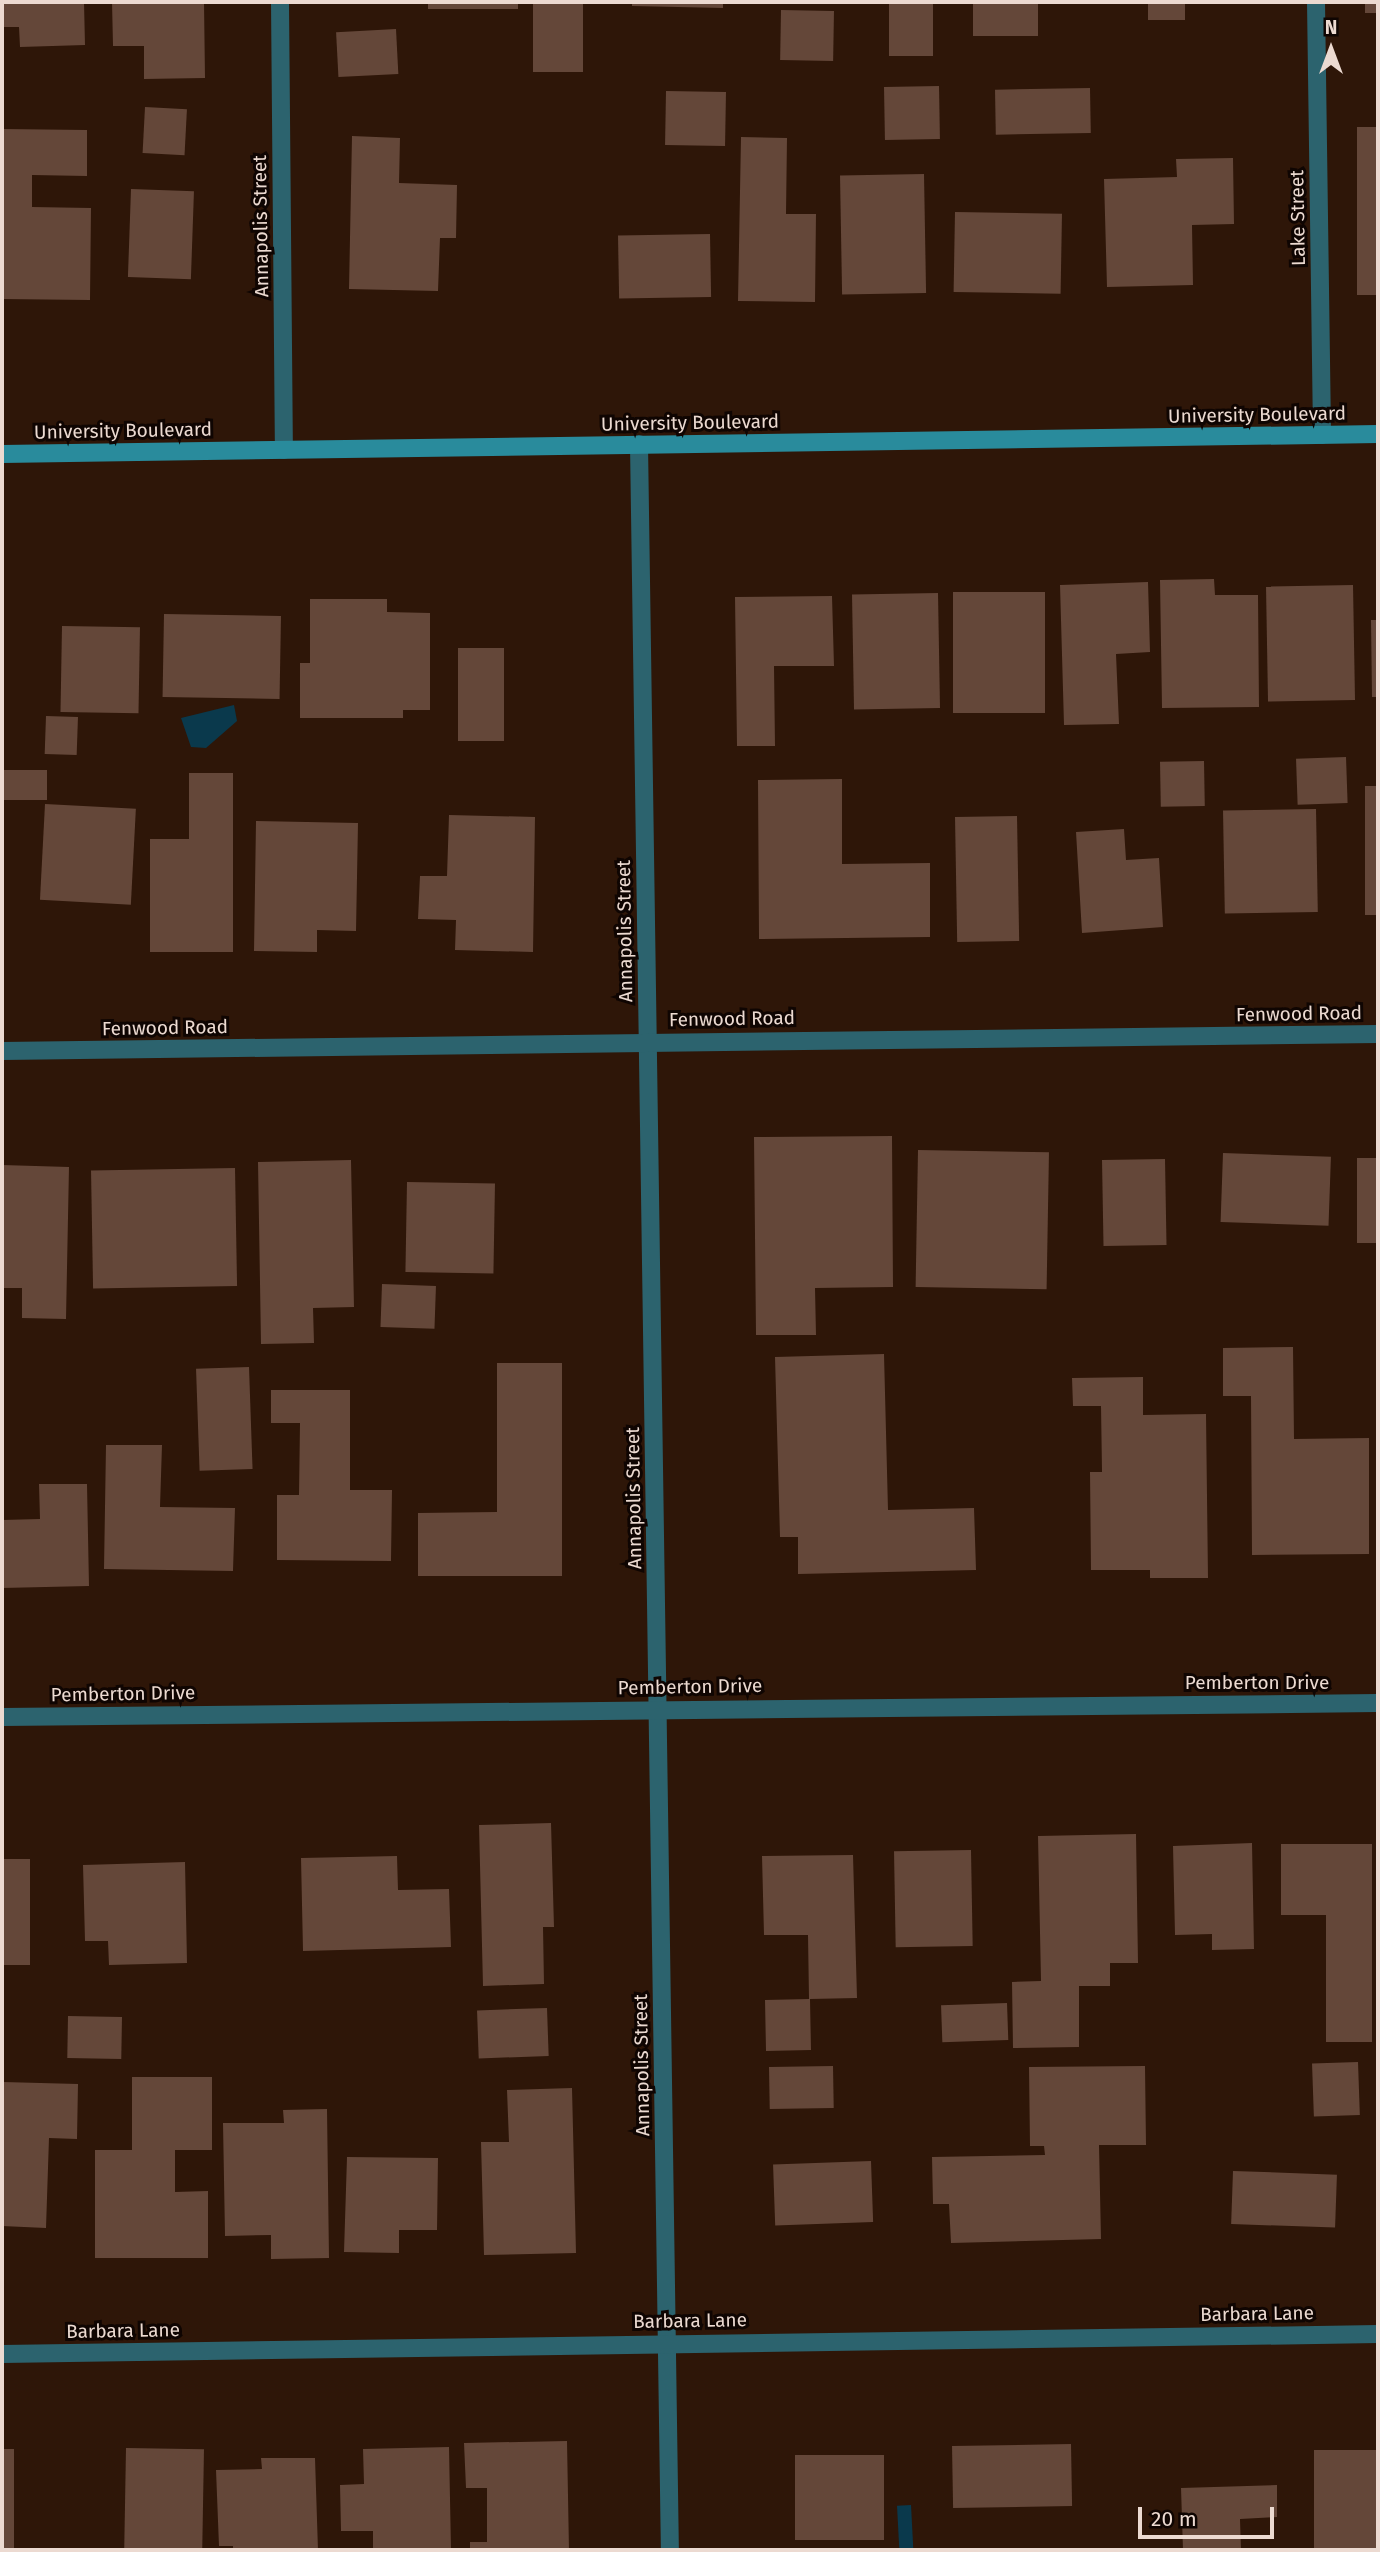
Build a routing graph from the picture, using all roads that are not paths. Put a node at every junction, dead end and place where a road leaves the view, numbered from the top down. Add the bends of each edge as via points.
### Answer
1 (279, 2) edge
2 (1316, 2) edge
3 (1378, 434) edge
4 (1322, 435) junction
5 (639, 444) junction
6 (284, 450) junction
7 (2, 454) edge
8 (1378, 1034) edge
9 (648, 1041) junction
10 (2, 1051) edge
11 (1378, 1703) edge
12 (658, 1708) junction
13 (2, 1717) edge
14 (1378, 2334) edge
15 (667, 2343) junction
16 (2, 2354) edge
17 (670, 2550) edge

1 - 6 street, Annapolis Street
2 - 4 street, Lake Street
3 - 4 main road, University Boulevard
4 - 5 main road, University Boulevard
5 - 6 main road, University Boulevard
5 - 9 street, Annapolis Street
6 - 7 main road, University Boulevard
8 - 9 street, Fenwood Road
9 - 10 street, Fenwood Road
9 - 12 street, Annapolis Street
11 - 12 street, Pemberton Drive
12 - 13 street, Pemberton Drive
12 - 15 street, Annapolis Street
14 - 15 street, Barbara Lane
15 - 16 street, Barbara Lane
15 - 17 street, Annapolis Street

